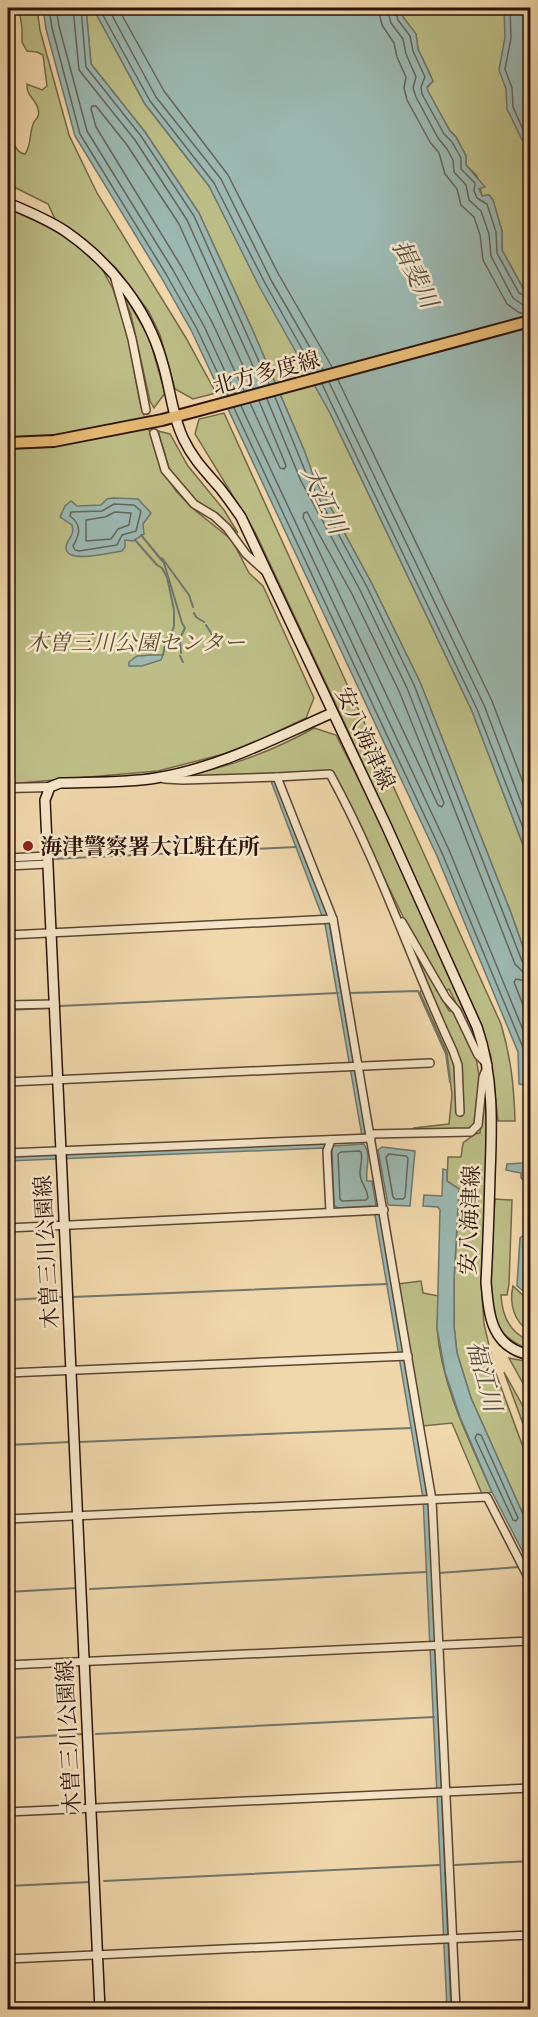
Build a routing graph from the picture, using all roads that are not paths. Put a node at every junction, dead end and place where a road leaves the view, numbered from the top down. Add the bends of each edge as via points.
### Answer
1 (8, 203) edge
2 (114, 275) junction
3 (531, 321) edge
4 (146, 410) tunnel mouth
5 (176, 417) junction
6 (154, 433) tunnel mouth
7 (8, 443) edge
8 (267, 573) junction
9 (332, 713) junction
10 (277, 777) junction
11 (155, 778) junction
12 (50, 787) junction
13 (8, 789) edge
14 (8, 858) edge
15 (47, 860) junction
16 (8, 866) edge
17 (394, 907) junction
18 (329, 920) junction
19 (50, 933) junction
20 (8, 935) edge
21 (55, 1004) junction
22 (8, 1005) edge
23 (430, 1063) dead end
24 (488, 1065) junction
25 (355, 1066) junction
26 (58, 1080) junction
27 (8, 1082) edge
28 (460, 1112) dead end
29 (371, 1136) junction
30 (329, 1145) junction
31 (8, 1153) edge
32 (61, 1156) junction
33 (378, 1210) junction
34 (330, 1212) junction
35 (64, 1225) junction
36 (8, 1228) edge
37 (531, 1355) edge
38 (404, 1356) junction
39 (72, 1370) junction
40 (8, 1373) edge
41 (428, 1500) junction
42 (77, 1516) junction
43 (8, 1520) edge
44 (531, 1581) edge
45 (531, 1641) edge
46 (435, 1646) junction
47 (84, 1661) junction
48 (8, 1665) edge
49 (531, 1788) edge
50 (442, 1792) junction
51 (90, 1808) junction
52 (8, 1812) edge
53 (531, 1935) edge
54 (448, 1939) junction
55 (98, 1955) junction
56 (8, 1959) edge
57 (100, 2010) edge
58 (456, 2010) edge

1 - 2 main road, 安八海津線 via 65,231
2 - 4 street
2 - 5 main road, 安八海津線 via 130,294 154,337
3 - 5 main road, 北方多度線
5 - 7 main road, 北方多度線 via 54,441
5 - 8 main road, 安八海津線 via 194,459 241,517
6 - 8 street via 165,470 194,504 227,528 246,554
8 - 9 main road, 安八海津線
9 - 11 main road via 229,758
9 - 24 main road, 安八海津線 via 477,1027
10 - 11 street
10 - 17 street via 330,774
10 - 18 street
11 - 12 main road via 60,783
12 - 13 street
12 - 15 main road, 木曽三川公園線 via 45,800
14 - 15 street
15 - 16 street
15 - 19 main road, 木曽三川公園線
17 - 24 street via 457,1011 478,1055
17 - 28 street via 453,1051 460,1083
18 - 19 street
18 - 25 street
19 - 20 street
19 - 21 main road, 木曽三川公園線
21 - 22 street
21 - 26 main road, 木曽三川公園線
23 - 25 street
24 - 29 street via 478,1125 471,1132
24 - 37 main road, 安八海津線 via 492,1125 488,1308 501,1340 515,1351
25 - 26 street
25 - 29 street
26 - 27 street
26 - 32 main road, 木曽三川公園線
29 - 30 street
29 - 33 street
30 - 32 street
30 - 34 street
31 - 32 street
32 - 35 main road, 木曽三川公園線
33 - 34 street
33 - 38 street
34 - 35 street
35 - 36 street
35 - 39 main road, 木曽三川公園線
38 - 39 street
38 - 41 street
39 - 40 street
39 - 42 main road, 木曽三川公園線
41 - 42 street
41 - 44 street via 487,1497
41 - 46 street
42 - 43 street
42 - 47 main road, 木曽三川公園線
45 - 46 street
46 - 47 street
46 - 50 street
47 - 48 street
47 - 51 main road, 木曽三川公園線
49 - 50 street
50 - 51 street
50 - 54 street
51 - 52 street
51 - 55 main road, 木曽三川公園線
53 - 54 street
54 - 55 street
54 - 58 street
55 - 56 street
55 - 57 main road, 木曽三川公園線

